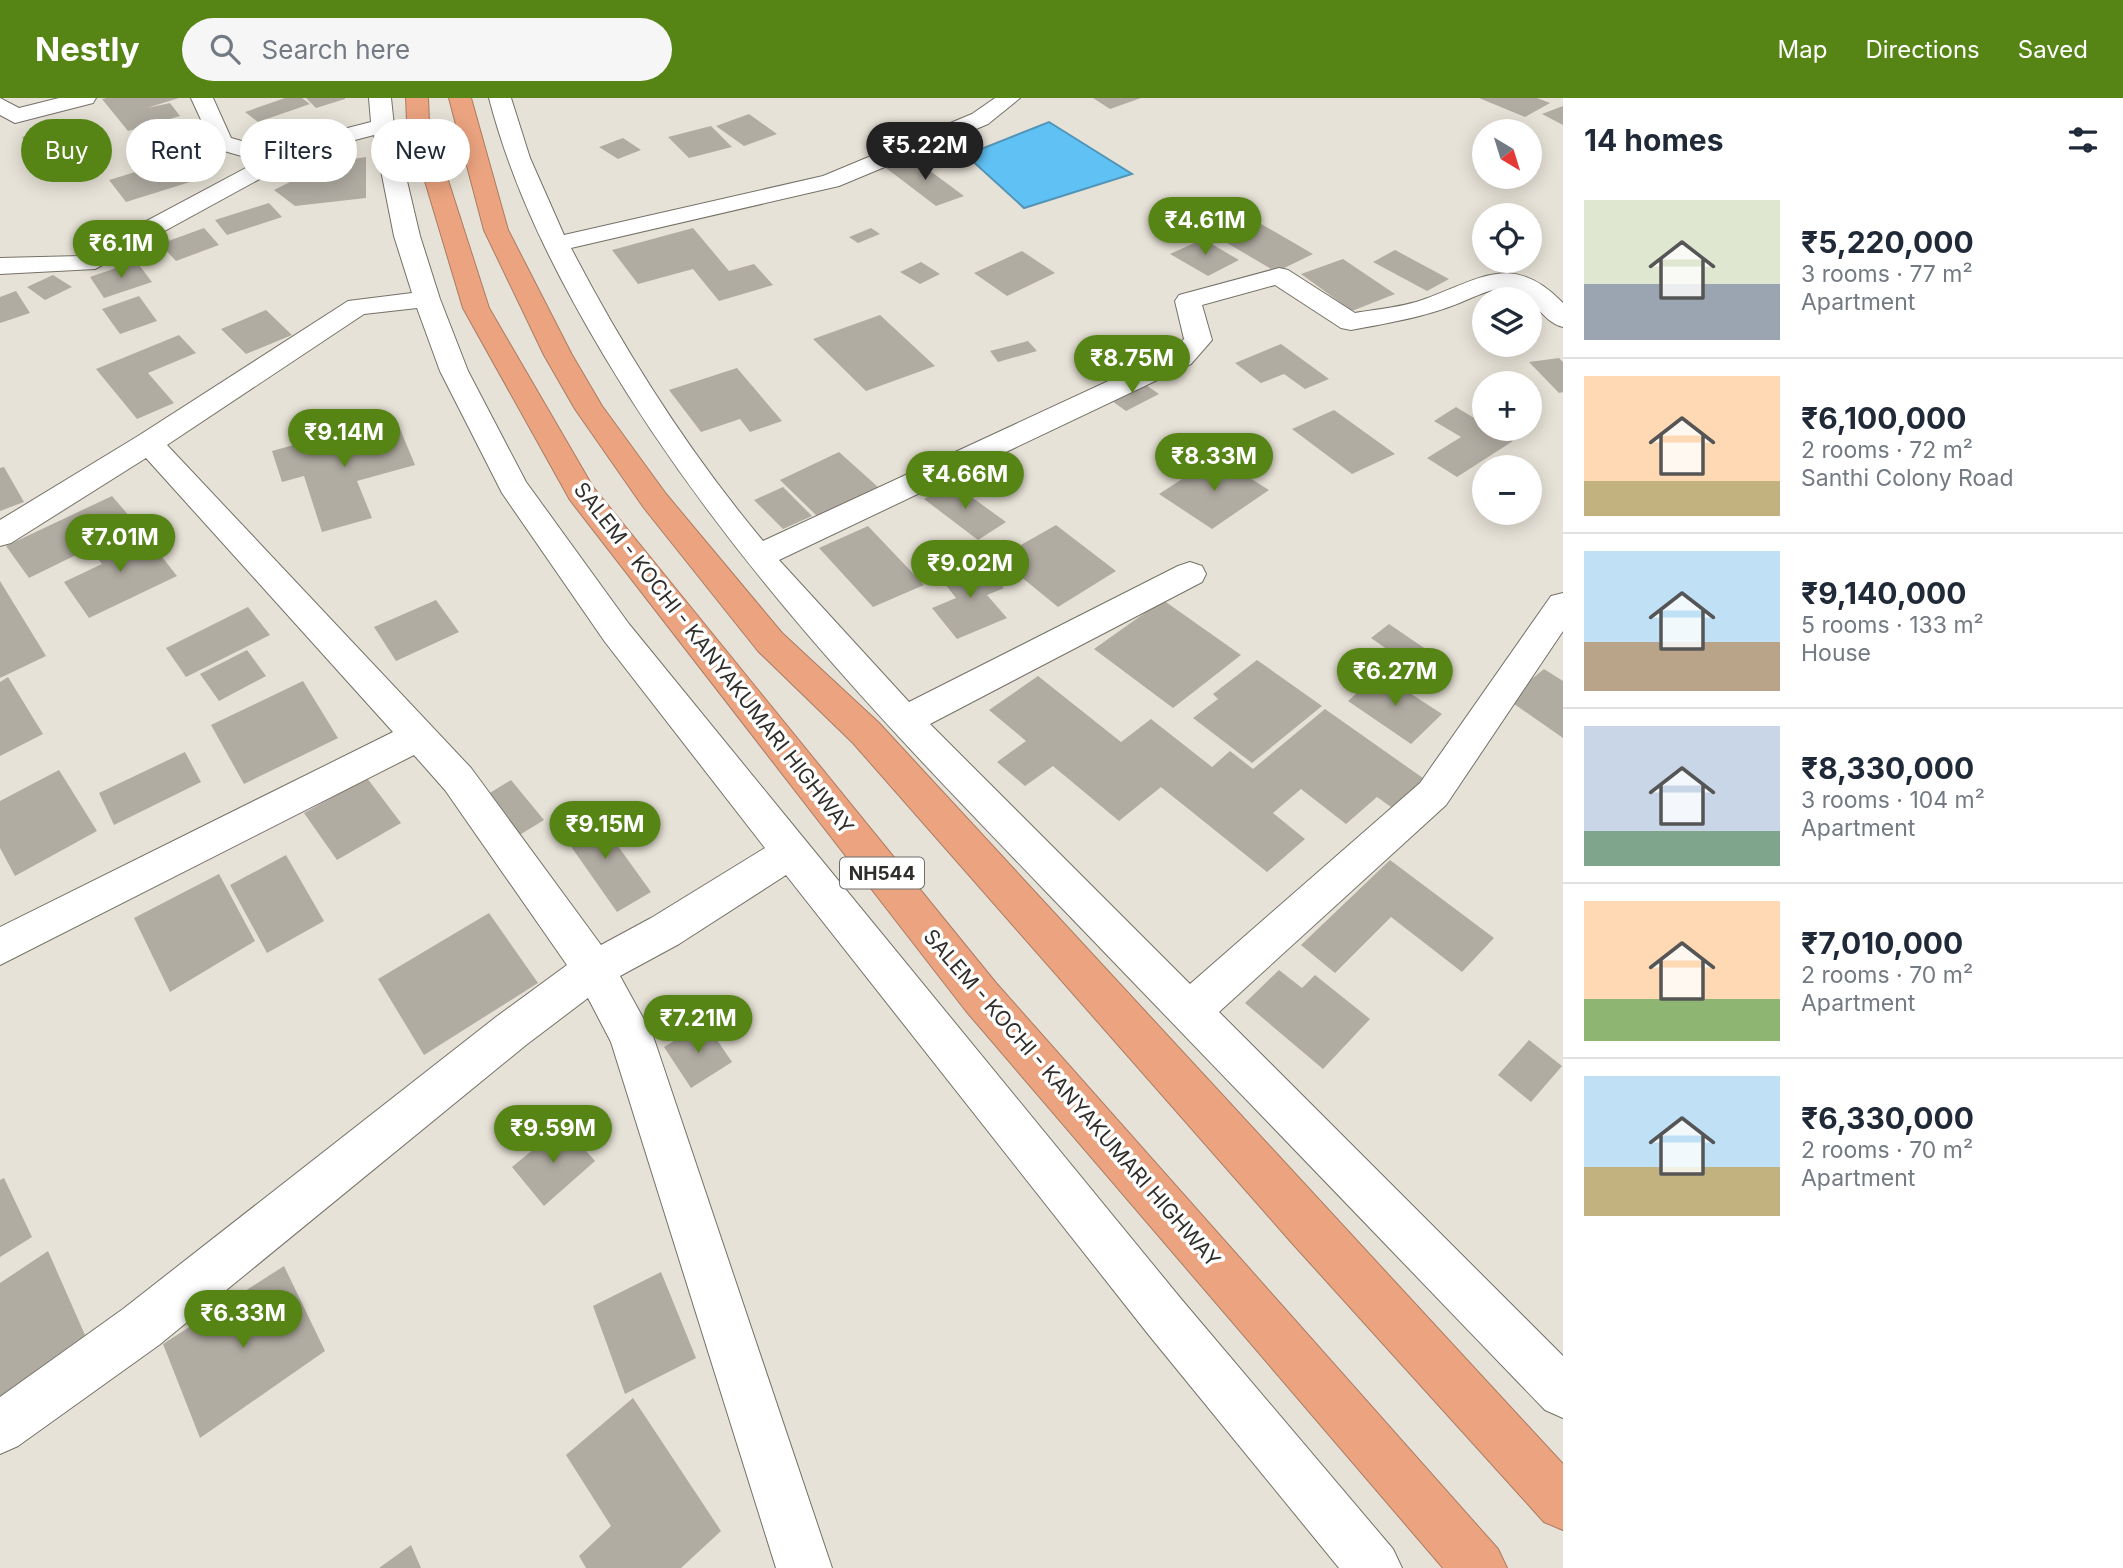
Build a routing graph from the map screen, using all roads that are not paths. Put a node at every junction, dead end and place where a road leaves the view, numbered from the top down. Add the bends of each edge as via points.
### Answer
1 (85, 98) edge
2 (202, 98) edge
3 (417, 98) edge
4 (460, 98) edge
5 (500, 98) edge
6 (1009, 98) edge
7 (382, 112) edge
8 (5, 113) edge
9 (211, 119) edge
10 (357, 124) edge
11 (226, 148) edge
12 (240, 166) edge
13 (240, 180) edge
14 (555, 244) junction
15 (0, 266) edge
16 (427, 299) junction
17 (1563, 319) edge
18 (149, 443) junction
19 (0, 535) edge
20 (759, 556) junction
21 (1190, 574) dead end
22 (1563, 605) edge
23 (904, 721) junction
24 (418, 736) junction
25 (791, 852) junction
26 (0, 947) edge
27 (594, 969) junction
28 (1190, 1011) junction
29 (1563, 1392) edge
30 (0, 1428) edge
31 (1563, 1503) edge
32 (1357, 1561) edge
33 (804, 1568) edge
34 (1479, 1568) edge

1 - 8 street
2 - 9 street
3 - 34 highway, SALEM - KOCHI - KANYAKUMARI HIGHWAY / NH544 via 418,121 476,309 580,492 981,997
4 - 31 highway via 496,230 589,409 655,501 770,642 866,733
5 - 14 street
6 - 14 street via 980,119 831,181
7 - 10 street
7 - 16 street via 407,236
11 - 12 street
13 - 15 street via 86,264
14 - 20 street via 639,392
16 - 18 street via 357,307
16 - 25 street via 454,371 513,486 617,633
17 - 20 street via 1519,282 1486,282 1430,307 1350,322 1279,276 1188,301 1198,340 1181,358
18 - 19 street
18 - 24 street
20 - 23 street
21 - 23 street
22 - 28 street via 1433,794
23 - 28 street
24 - 26 street
24 - 27 street via 457,779
25 - 27 street via 665,931
25 - 32 street
27 - 30 street via 141,1327
27 - 33 street via 631,1036
28 - 29 street

